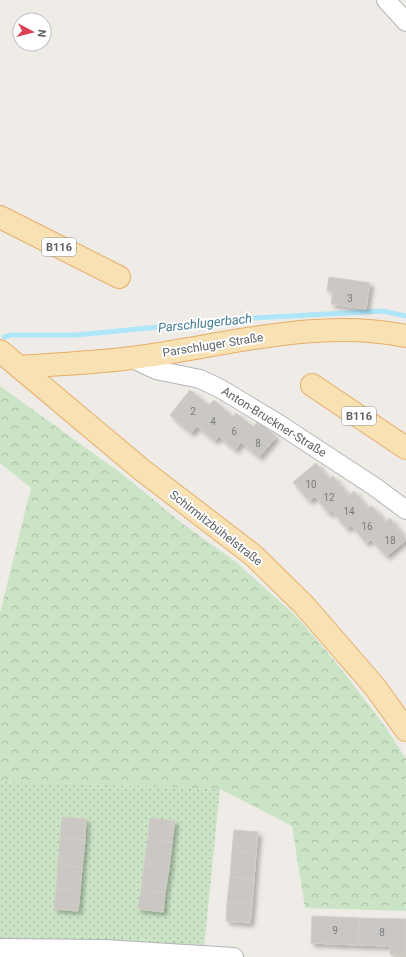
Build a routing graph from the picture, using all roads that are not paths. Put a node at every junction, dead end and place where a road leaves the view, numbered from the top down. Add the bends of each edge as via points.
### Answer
1 (386, 0) edge
2 (406, 22) edge
3 (0, 217) edge
4 (119, 276) dead end
5 (406, 336) edge
6 (0, 351) edge
7 (131, 358) junction
8 (19, 367) junction
9 (312, 385) dead end
10 (406, 448) edge
11 (406, 510) edge
12 (406, 730) edge
13 (0, 948) edge
14 (26, 952) edge
15 (200, 956) edge
16 (234, 957) edge

1 - 2 street
3 - 4 main road, B116
5 - 7 main road, Parschluger Straße via 331,330 274,335
6 - 8 main road, Schirmitzbühelstraße
7 - 8 main road, Parschluger Straße
7 - 11 street, Anton-Bruckner-Straße via 156,370 200,379 221,389 286,428
8 - 12 main road, Schirmitzbühelstraße via 142,470 253,555 304,605 375,687
9 - 10 main road, B116
13 - 14 street
14 - 15 street via 104,949
15 - 16 street

